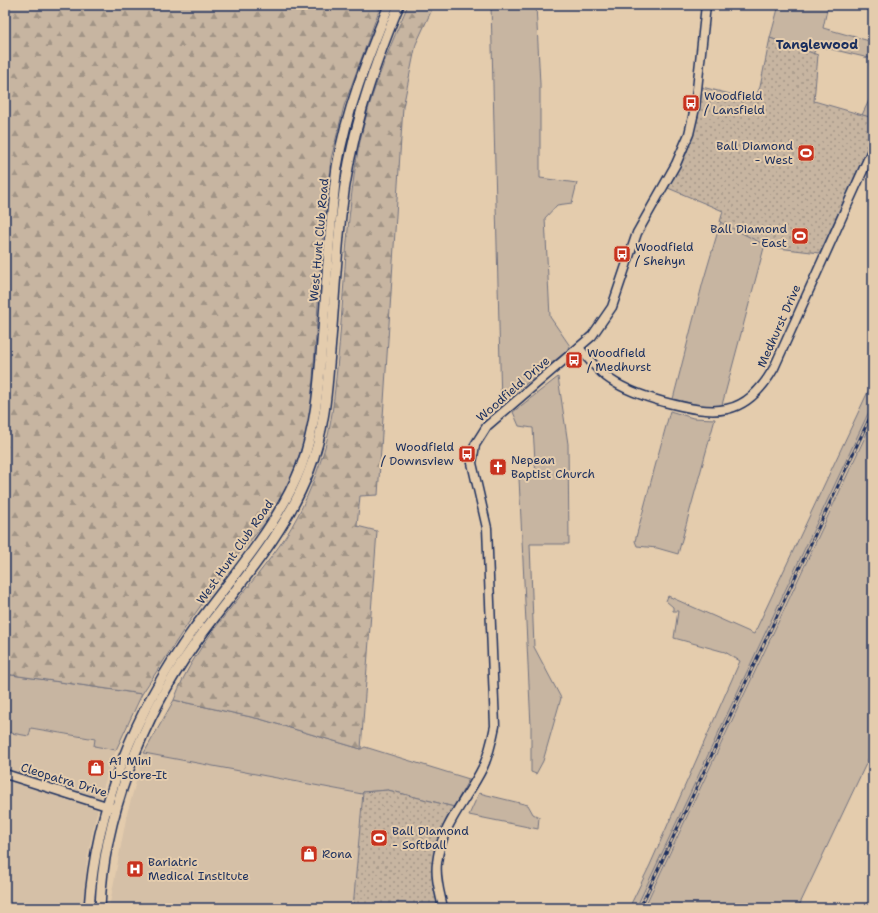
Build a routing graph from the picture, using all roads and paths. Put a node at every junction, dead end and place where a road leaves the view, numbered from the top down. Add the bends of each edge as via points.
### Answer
1 (389, 5) edge
2 (399, 5) edge
3 (706, 5) edge
4 (873, 148) edge
5 (579, 348) junction
6 (5, 774) edge
7 (107, 806) junction
8 (116, 808) junction
9 (89, 908) edge
10 (100, 908) edge
11 (443, 908) edge

1 - 7 main road, West Hunt Club Road via 351,107 338,166 318,386 309,440 301,466 274,521 163,675 130,741
2 - 8 main road, West Hunt Club Road via 369,80 347,165 327,392 309,471 282,525 176,671 146,728
3 - 5 street, Woodfield Drive via 695,108 689,134 676,164 637,233 612,307 592,336
4 - 5 street, Medhurst Drive via 774,368 768,379 752,396 732,408 712,411 693,409 641,395 610,380
5 - 11 street, Woodfield Drive via 487,426 475,445 472,464 487,528 495,726 482,768 441,840 436,863
6 - 7 street, Cleopatra Drive
7 - 8 street, Cleopatra Drive
7 - 9 main road, West Hunt Club Road via 95,858
8 - 10 main road, West Hunt Club Road via 104,866

